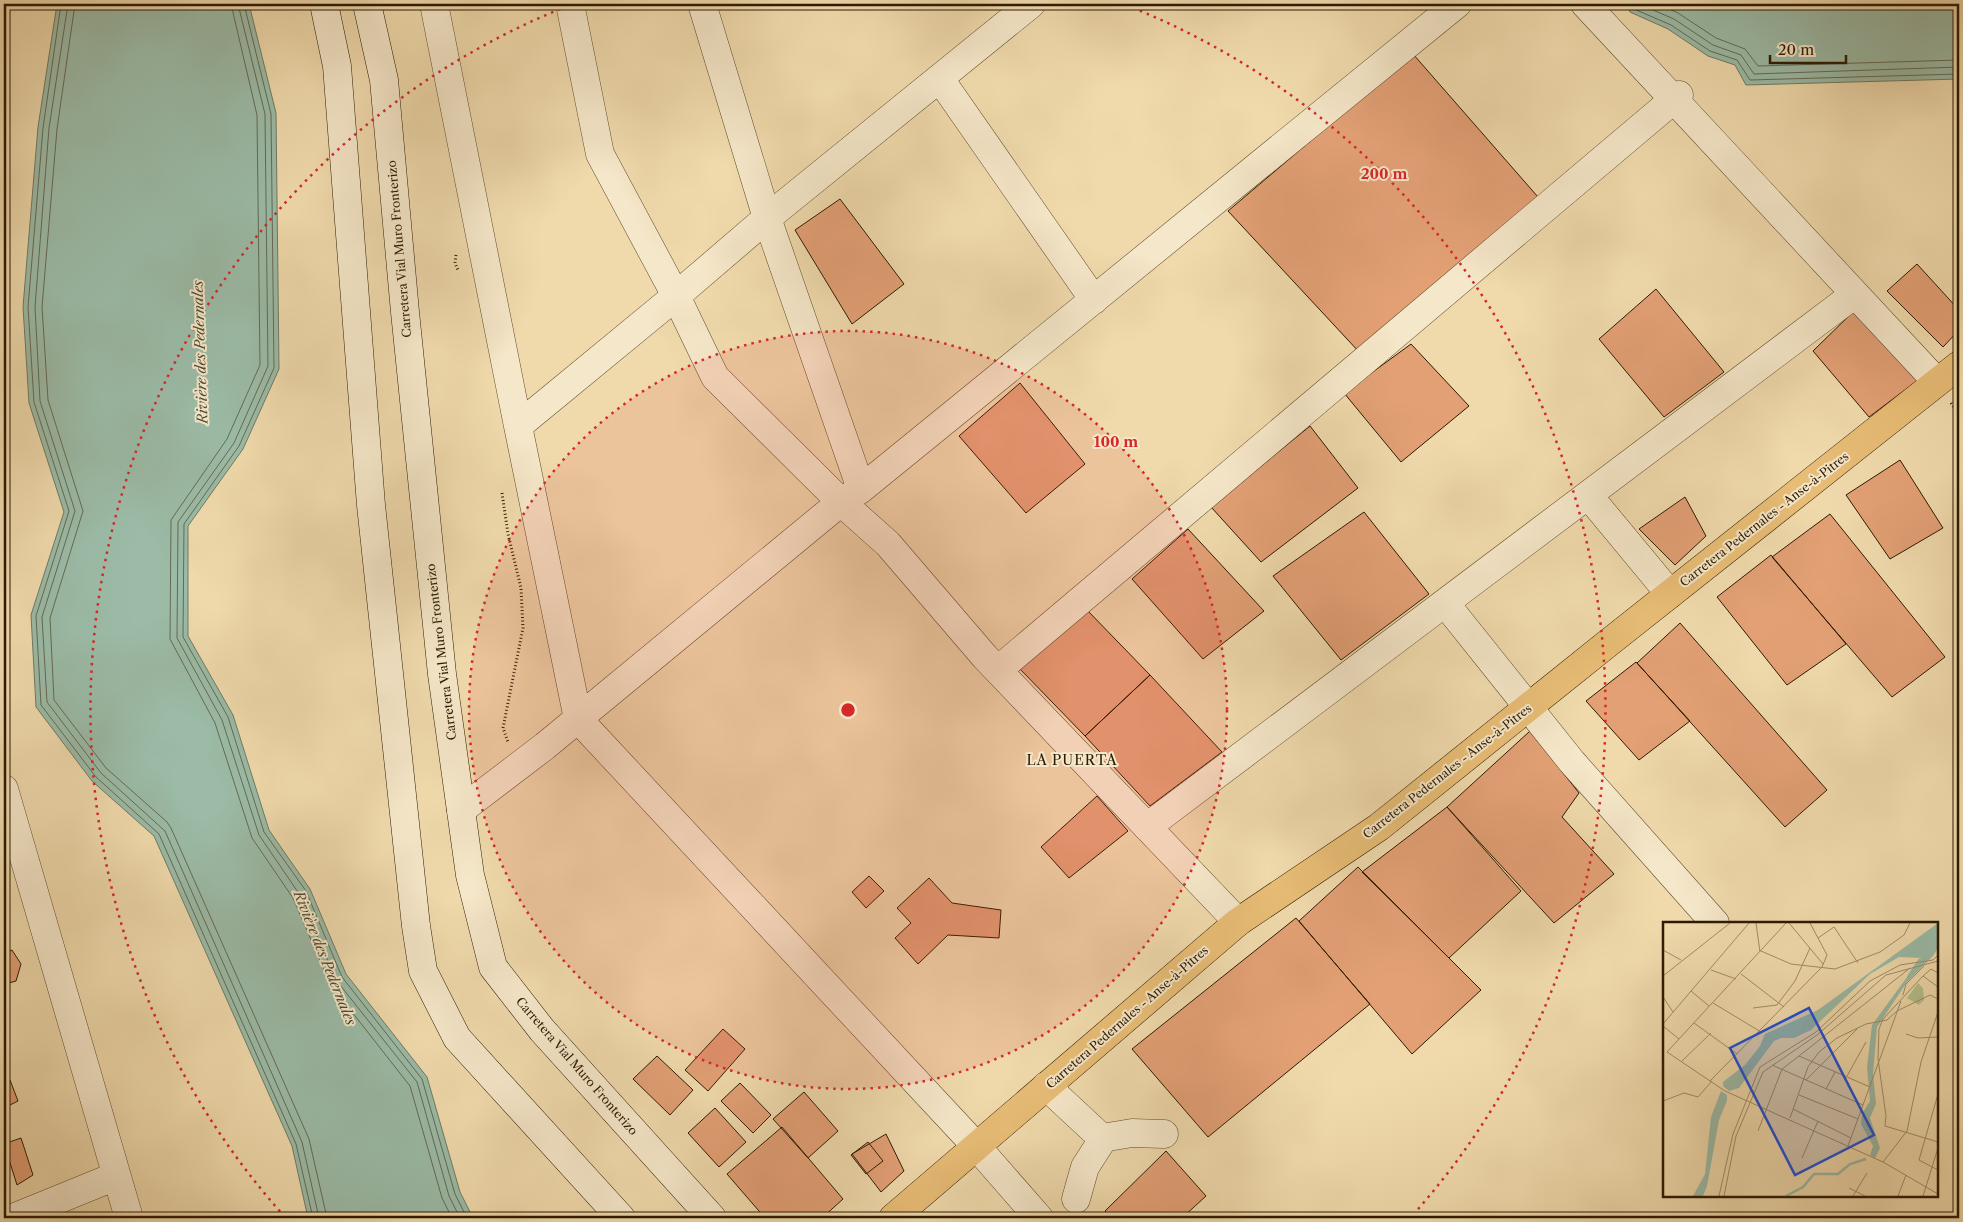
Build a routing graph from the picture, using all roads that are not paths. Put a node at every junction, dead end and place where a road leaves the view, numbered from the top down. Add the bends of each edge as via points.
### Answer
1 (324, 4) edge
2 (367, 4) edge
3 (434, 4) edge
4 (570, 4) edge
5 (702, 4) edge
6 (1032, 4) edge
7 (1457, 4) edge
8 (1585, 4) edge
9 (940, 79) junction
10 (1679, 95) dead end
11 (767, 218) junction
12 (1855, 294) junction
13 (676, 296) junction
14 (1094, 300) junction
15 (1959, 364) edge
16 (1937, 382) junction
17 (518, 426) junction
18 (851, 495) junction
19 (1588, 495) junction
20 (1670, 594) junction
21 (1445, 603) junction
22 (998, 670) junction
23 (578, 719) junction
24 (4, 789) edge
25 (461, 810) junction
26 (1147, 827) junction
27 (1238, 922) junction
28 (1714, 922) edge
29 (1046, 1086) junction
30 (1164, 1134) dead end
31 (1102, 1138) junction
32 (977, 1146) junction
33 (116, 1176) junction
34 (1076, 1199) dead end
35 (12, 1218) edge
36 (129, 1218) edge
37 (621, 1218) edge
38 (712, 1218) edge
39 (892, 1218) edge
40 (1039, 1218) edge

1 - 37 street via 337,66 371,505 423,971 457,1038
2 - 25 street, Carretera Vial Muro Fronterizo via 384,80 442,674
3 - 17 street
4 - 13 street via 600,154
5 - 11 street
6 - 9 street
7 - 14 street
8 - 12 street
9 - 11 street
9 - 14 street
10 - 22 street
11 - 13 street
11 - 18 street
12 - 16 street
12 - 19 street
13 - 17 street
13 - 18 street via 715,376
14 - 18 street
15 - 16 main road, Carretera Pedernales - Anse-à-Pitres
16 - 20 main road, Carretera Pedernales - Anse-à-Pitres
17 - 23 street
18 - 22 street via 888,544
18 - 23 street
19 - 20 street
19 - 21 street
20 - 27 main road, Carretera Pedernales - Anse-à-Pitres via 1379,828
21 - 26 street
21 - 28 street via 1572,762
22 - 26 street
23 - 25 street
23 - 32 street
24 - 33 street
25 - 38 street, Carretera Vial Muro Fronterizo via 470,875 493,967 542,1030
26 - 27 street
27 - 29 main road, Carretera Pedernales - Anse-à-Pitres
29 - 31 street
29 - 32 main road, Carretera Pedernales - Anse-à-Pitres
30 - 31 street via 1132,1133
31 - 34 street via 1085,1167
32 - 39 main road, Carretera Pedernales - Anse-à-Pitres
32 - 40 street
33 - 35 street
33 - 36 street

